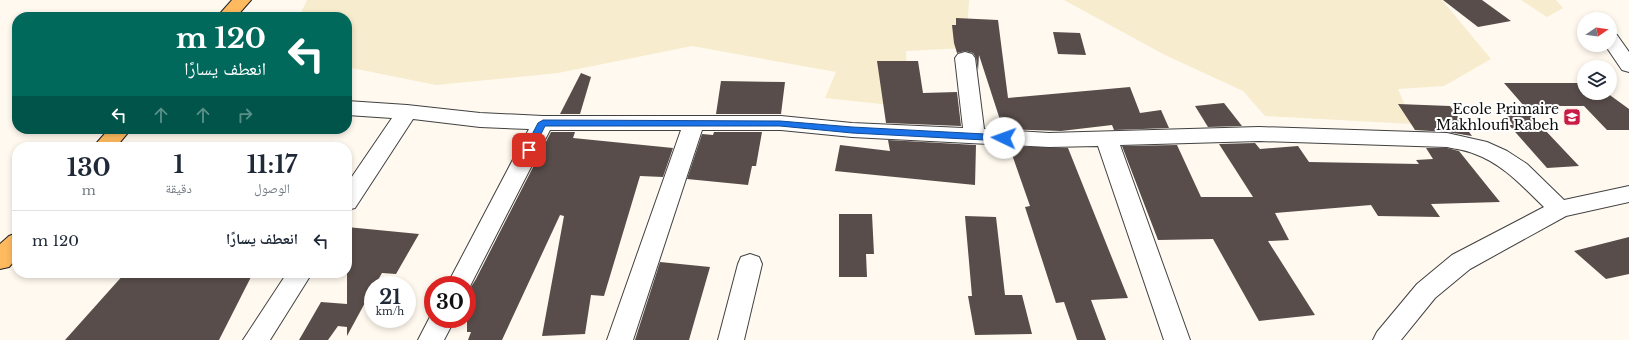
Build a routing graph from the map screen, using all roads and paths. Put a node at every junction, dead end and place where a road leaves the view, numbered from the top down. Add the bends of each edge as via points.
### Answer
1 (242, 0) edge
2 (231, 12) edge
3 (1617, 49) edge
4 (965, 58) dead end
5 (1629, 66) edge
6 (352, 108) edge
7 (407, 112) junction
8 (543, 123) junction
9 (694, 124) junction
10 (116, 134) edge
11 (974, 137) junction
12 (1107, 140) junction
13 (109, 142) edge
14 (352, 194) edge
15 (1629, 194) edge
16 (1560, 209) junction
17 (12, 247) edge
18 (0, 260) edge
19 (750, 264) dead end
20 (464, 276) edge
21 (297, 278) edge
22 (437, 328) edge
23 (256, 340) edge
24 (431, 340) edge
25 (620, 340) edge
26 (731, 340) edge
27 (1177, 340) edge
28 (1386, 340) edge

1 - 2 main road
3 - 5 street
4 - 11 street
6 - 7 street
7 - 8 street via 480,120
7 - 14 street
8 - 9 street
8 - 20 street
9 - 11 street via 780,123
9 - 25 street
10 - 13 main road
11 - 12 street
12 - 16 street via 1259,134 1447,140 1479,147 1499,156 1519,170
12 - 27 street
15 - 16 street
16 - 28 street via 1461,262 1426,291
17 - 18 main road
19 - 26 street
21 - 23 street
22 - 24 street

